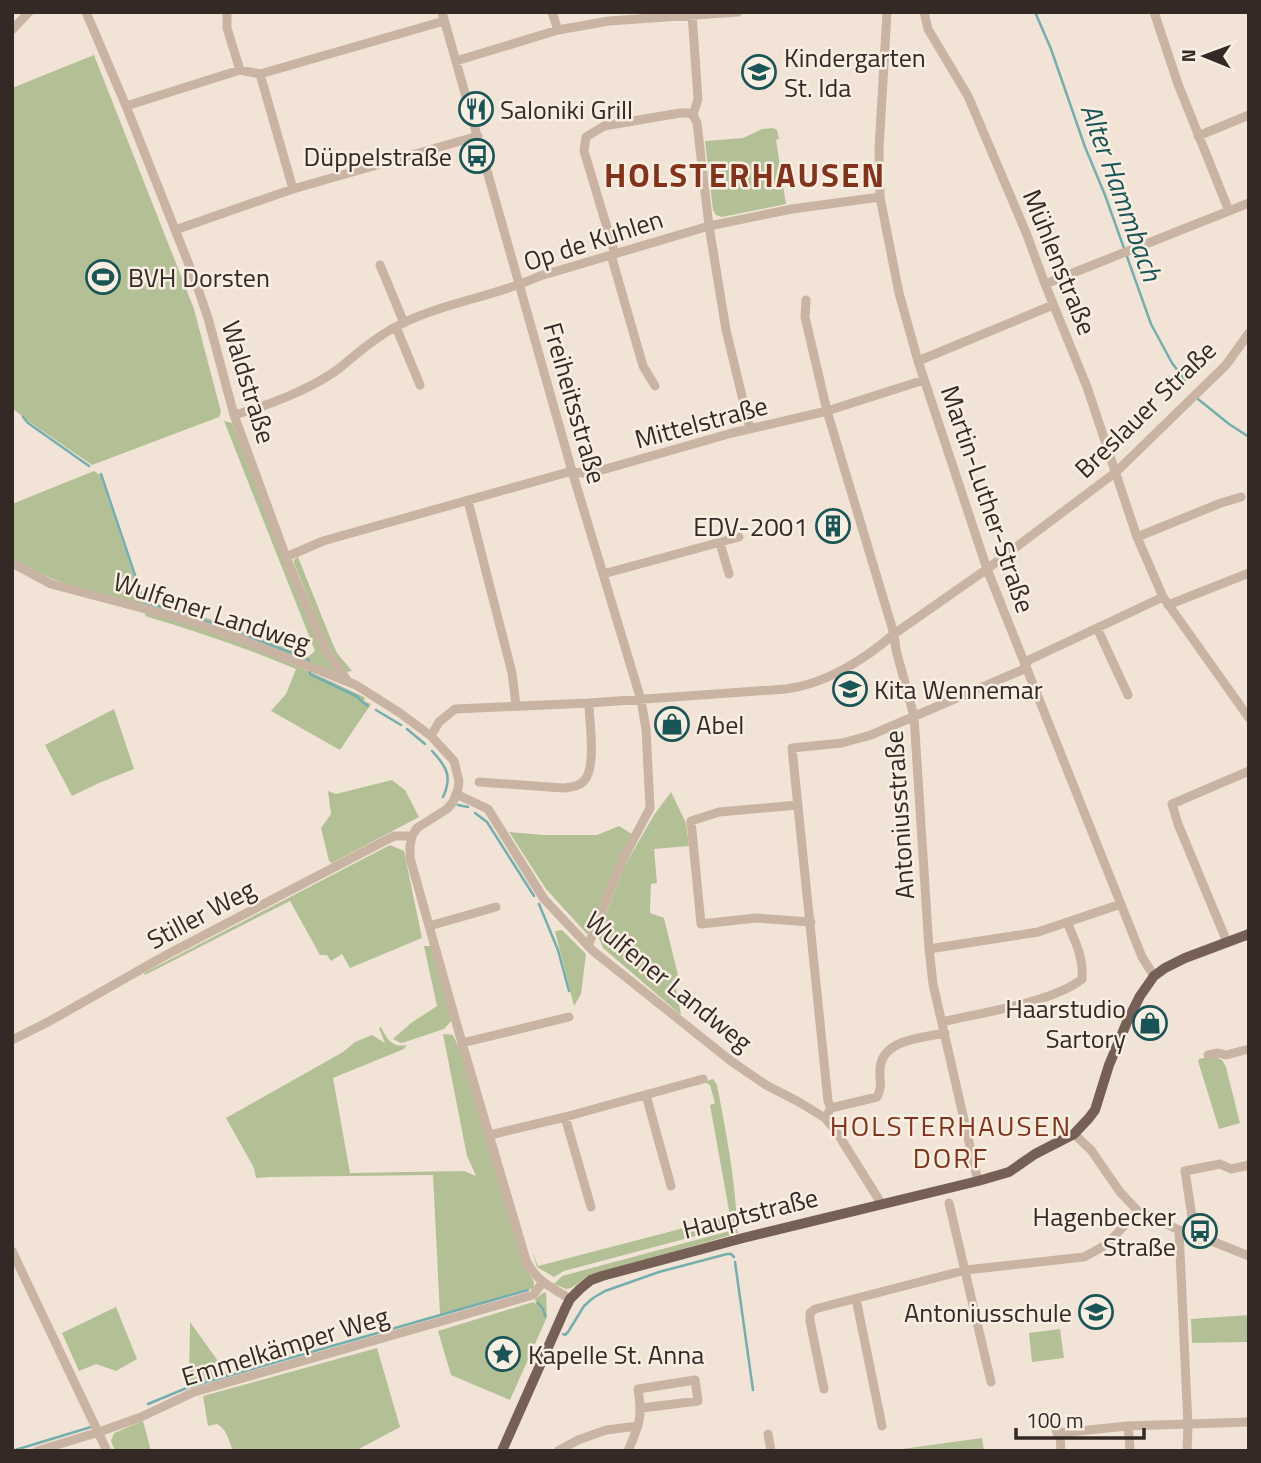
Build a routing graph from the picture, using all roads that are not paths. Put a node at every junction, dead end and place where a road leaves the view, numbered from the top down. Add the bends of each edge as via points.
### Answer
1 (29, 12) edge
2 (86, 12) edge
3 (227, 12) edge
4 (552, 12) edge
5 (738, 12) edge
6 (887, 12) edge
7 (925, 12) edge
8 (1154, 12) edge
9 (662, 14) edge
10 (692, 14) junction
11 (443, 16) edge
12 (12, 30) edge
13 (558, 30) junction
14 (456, 61) junction
15 (240, 70) junction
16 (260, 74) junction
17 (125, 106) junction
18 (693, 115) junction
19 (1249, 115) edge
20 (478, 136) junction
21 (1199, 136) junction
22 (293, 189) junction
23 (880, 197) junction
24 (1249, 203) edge
25 (1229, 211) junction
26 (709, 226) junction
27 (175, 230) junction
28 (613, 255) junction
29 (380, 265) dead end
30 (1045, 284) junction
31 (519, 286) junction
32 (806, 300) dead end
33 (1054, 305) junction
34 (400, 325) junction
35 (1248, 335) edge
36 (918, 361) junction
37 (924, 380) junction
38 (420, 385) dead end
39 (655, 386) dead end
40 (827, 411) junction
41 (234, 415) junction
42 (750, 429) junction
43 (572, 471) junction
44 (1116, 472) junction
45 (1241, 497) dead end
46 (468, 501) junction
47 (739, 537) dead end
48 (1137, 537) junction
49 (720, 543) junction
50 (286, 557) junction
51 (12, 563) edge
52 (987, 569) junction
53 (1249, 573) edge
54 (603, 574) junction
55 (729, 574) dead end
56 (1165, 601) junction
57 (1097, 628) junction
58 (894, 634) junction
59 (1026, 666) junction
60 (348, 682) junction
61 (1128, 695) dead end
62 (641, 700) junction
63 (589, 703) junction
64 (516, 706) junction
65 (914, 716) junction
66 (1249, 718) edge
67 (432, 736) junction
68 (1249, 771) edge
69 (479, 782) dead end
70 (456, 794) junction
71 (798, 804) junction
72 (412, 836) junction
73 (1121, 904) junction
74 (496, 907) dead end
75 (811, 922) junction
76 (1067, 922) junction
77 (429, 926) junction
78 (1249, 934) edge
79 (1227, 943) junction
80 (588, 946) junction
81 (929, 949) junction
82 (1154, 976) junction
83 (569, 1017) dead end
84 (942, 1022) junction
85 (945, 1033) junction
86 (12, 1040) edge
87 (462, 1043) junction
88 (1249, 1049) edge
89 (1208, 1055) dead end
90 (704, 1079) dead end
91 (646, 1094) junction
92 (831, 1108) junction
93 (565, 1117) junction
94 (825, 1118) junction
95 (1074, 1134) junction
96 (490, 1135) junction
97 (1249, 1165) edge
98 (978, 1181) junction
99 (671, 1186) dead end
100 (881, 1203) junction
101 (949, 1203) dead end
102 (591, 1207) dead end
103 (1139, 1210) junction
104 (1179, 1230) junction
105 (1189, 1232) junction
106 (12, 1251) edge
107 (1249, 1256) edge
108 (966, 1270) junction
109 (543, 1282) junction
110 (570, 1299) junction
111 (856, 1299) junction
112 (991, 1382) dead end
113 (824, 1389) dead end
114 (642, 1408) junction
115 (1249, 1422) edge
116 (638, 1426) junction
117 (882, 1426) dead end
118 (1127, 1426) junction
119 (1188, 1426) junction
120 (99, 1432) junction
121 (768, 1434) dead end
122 (37, 1451) edge
123 (107, 1451) edge
124 (502, 1451) edge
125 (558, 1451) edge
126 (628, 1451) edge
127 (771, 1451) edge
128 (1061, 1451) edge
129 (1130, 1451) edge
130 (1187, 1451) edge

1 - 12 street
2 - 17 street, Waldstraße
3 - 15 street
4 - 13 street
5 - 10 street
6 - 23 street, Martin-Luther-Straße
7 - 30 street, Mühlenstraße via 928,29 968,96
8 - 21 street
9 - 10 street
9 - 13 street
10 - 18 street via 698,99
11 - 14 street, Freiheitsstraße
11 - 16 street
13 - 14 street
14 - 20 street, Freiheitsstraße
15 - 16 street
15 - 17 street
16 - 22 street
17 - 27 street, Waldstraße
18 - 26 street
18 - 28 street via 680,113 604,127 586,136 584,151
19 - 21 street
20 - 22 street
20 - 31 street, Freiheitsstraße
21 - 25 street
22 - 27 street
23 - 26 street, Op de Kuhlen
23 - 36 street, Martin-Luther-Straße
24 - 25 street
25 - 30 street
26 - 28 street, Op de Kuhlen
26 - 42 street via 726,330
27 - 41 street, Waldstraße via 201,297
28 - 31 street, Op de Kuhlen
28 - 39 street via 643,366
29 - 34 street
30 - 33 street, Mühlenstraße
31 - 34 street, Op de Kuhlen via 432,310
31 - 43 street, Freiheitsstraße
32 - 40 street, Antoniusstraße via 805,317
33 - 36 street
33 - 44 street, Mühlenstraße
34 - 38 street
34 - 41 street, Op de Kuhlen via 323,378
35 - 44 street, Breslauer Straße via 1226,365
36 - 37 street, Martin-Luther-Straße
37 - 40 street, Mittelstraße
37 - 52 street, Martin-Luther-Straße
40 - 42 street, Mittelstraße
40 - 58 street, Antoniusstraße
41 - 50 street, Waldstraße
42 - 43 street, Mittelstraße via 588,474
43 - 46 street, Mittelstraße
43 - 54 street, Freiheitsstraße
44 - 48 street, Mühlenstraße
44 - 52 street, Breslauer Straße
45 - 48 street
46 - 50 street, Mittelstraße via 323,541
46 - 64 street via 512,673
47 - 49 street
48 - 56 street, Mühlenstraße
49 - 54 street
49 - 55 street
50 - 60 street, Waldstraße via 325,649
51 - 60 street, Wulfener Landweg via 51,584 197,624
52 - 58 street, Breslauer Straße
52 - 59 street, Martin-Luther-Straße
53 - 56 street
54 - 62 street, Freiheitsstraße
56 - 57 street
56 - 66 street, Mühlenstraße
57 - 59 street via 1029,660
57 - 61 street
58 - 62 street, Breslauer Straße via 853,664 813,683 786,690
58 - 65 street, Antoniusstraße
59 - 65 street
59 - 73 street, Martin-Luther-Straße
60 - 67 street, Wulfener Landweg
62 - 63 street, Breslauer Straße
62 - 80 street, Freiheitsstraße via 650,808 621,863
63 - 64 street, Breslauer Straße
63 - 69 street via 590,768 577,786
64 - 67 street, Breslauer Straße via 455,709 439,722
65 - 71 street via 842,743 792,748
65 - 81 street, Antoniusstraße
67 - 70 street, Wulfener Landweg via 454,761 459,781
68 - 79 street via 1171,804
70 - 72 street via 447,809
70 - 80 street, Wulfener Landweg via 488,809 544,899
71 - 75 street
71 - 75 street via 719,813 691,821 701,924 757,918
72 - 77 street via 411,858
72 - 86 street, Stiller Weg via 383,841
73 - 76 street
73 - 82 street, Martin-Luther-Straße
74 - 77 street
75 - 92 street
76 - 81 street via 1038,932
76 - 84 street via 1083,967 1082,979 1072,987 1030,1002
77 - 87 street
78 - 79 main road, Hauptstraße
79 - 82 main road, Hauptstraße
80 - 94 street, Wulfener Landweg via 731,1061
81 - 84 street, Antoniusstraße
82 - 95 main road, Hauptstraße via 1127,1022 1095,1110
83 - 87 street
84 - 85 street, Antoniusstraße
85 - 92 street via 891,1048 880,1068 877,1097
85 - 98 street, Antoniusstraße
87 - 96 street
88 - 89 street
90 - 91 street
91 - 93 street
91 - 99 street
92 - 94 street
93 - 96 street
93 - 102 street
94 - 100 street, Wulfener Landweg
95 - 98 main road, Hauptstraße via 1009,1172
95 - 103 street
96 - 109 street via 526,1260
97 - 105 street via 1231,1169 1220,1164 1185,1171 1192,1217
98 - 100 main road, Hauptstraße
100 - 110 main road, Hauptstraße via 602,1276
101 - 108 street
103 - 104 street
103 - 108 street via 1106,1245 1084,1256
104 - 105 street
104 - 119 street
105 - 107 street
106 - 120 street
108 - 111 street
108 - 112 street
109 - 110 street
109 - 120 street, Emmelkämper Weg via 533,1295 194,1392
110 - 124 main road
111 - 113 street via 810,1313
111 - 117 street
114 - 114 street via 698,1401 695,1380 638,1389
114 - 116 street
115 - 119 street
116 - 125 street via 606,1430
116 - 126 street
118 - 119 street
118 - 128 street via 1058,1431
118 - 129 street
119 - 130 street
120 - 122 street, Emmelkämper Weg
120 - 123 street
121 - 127 street

